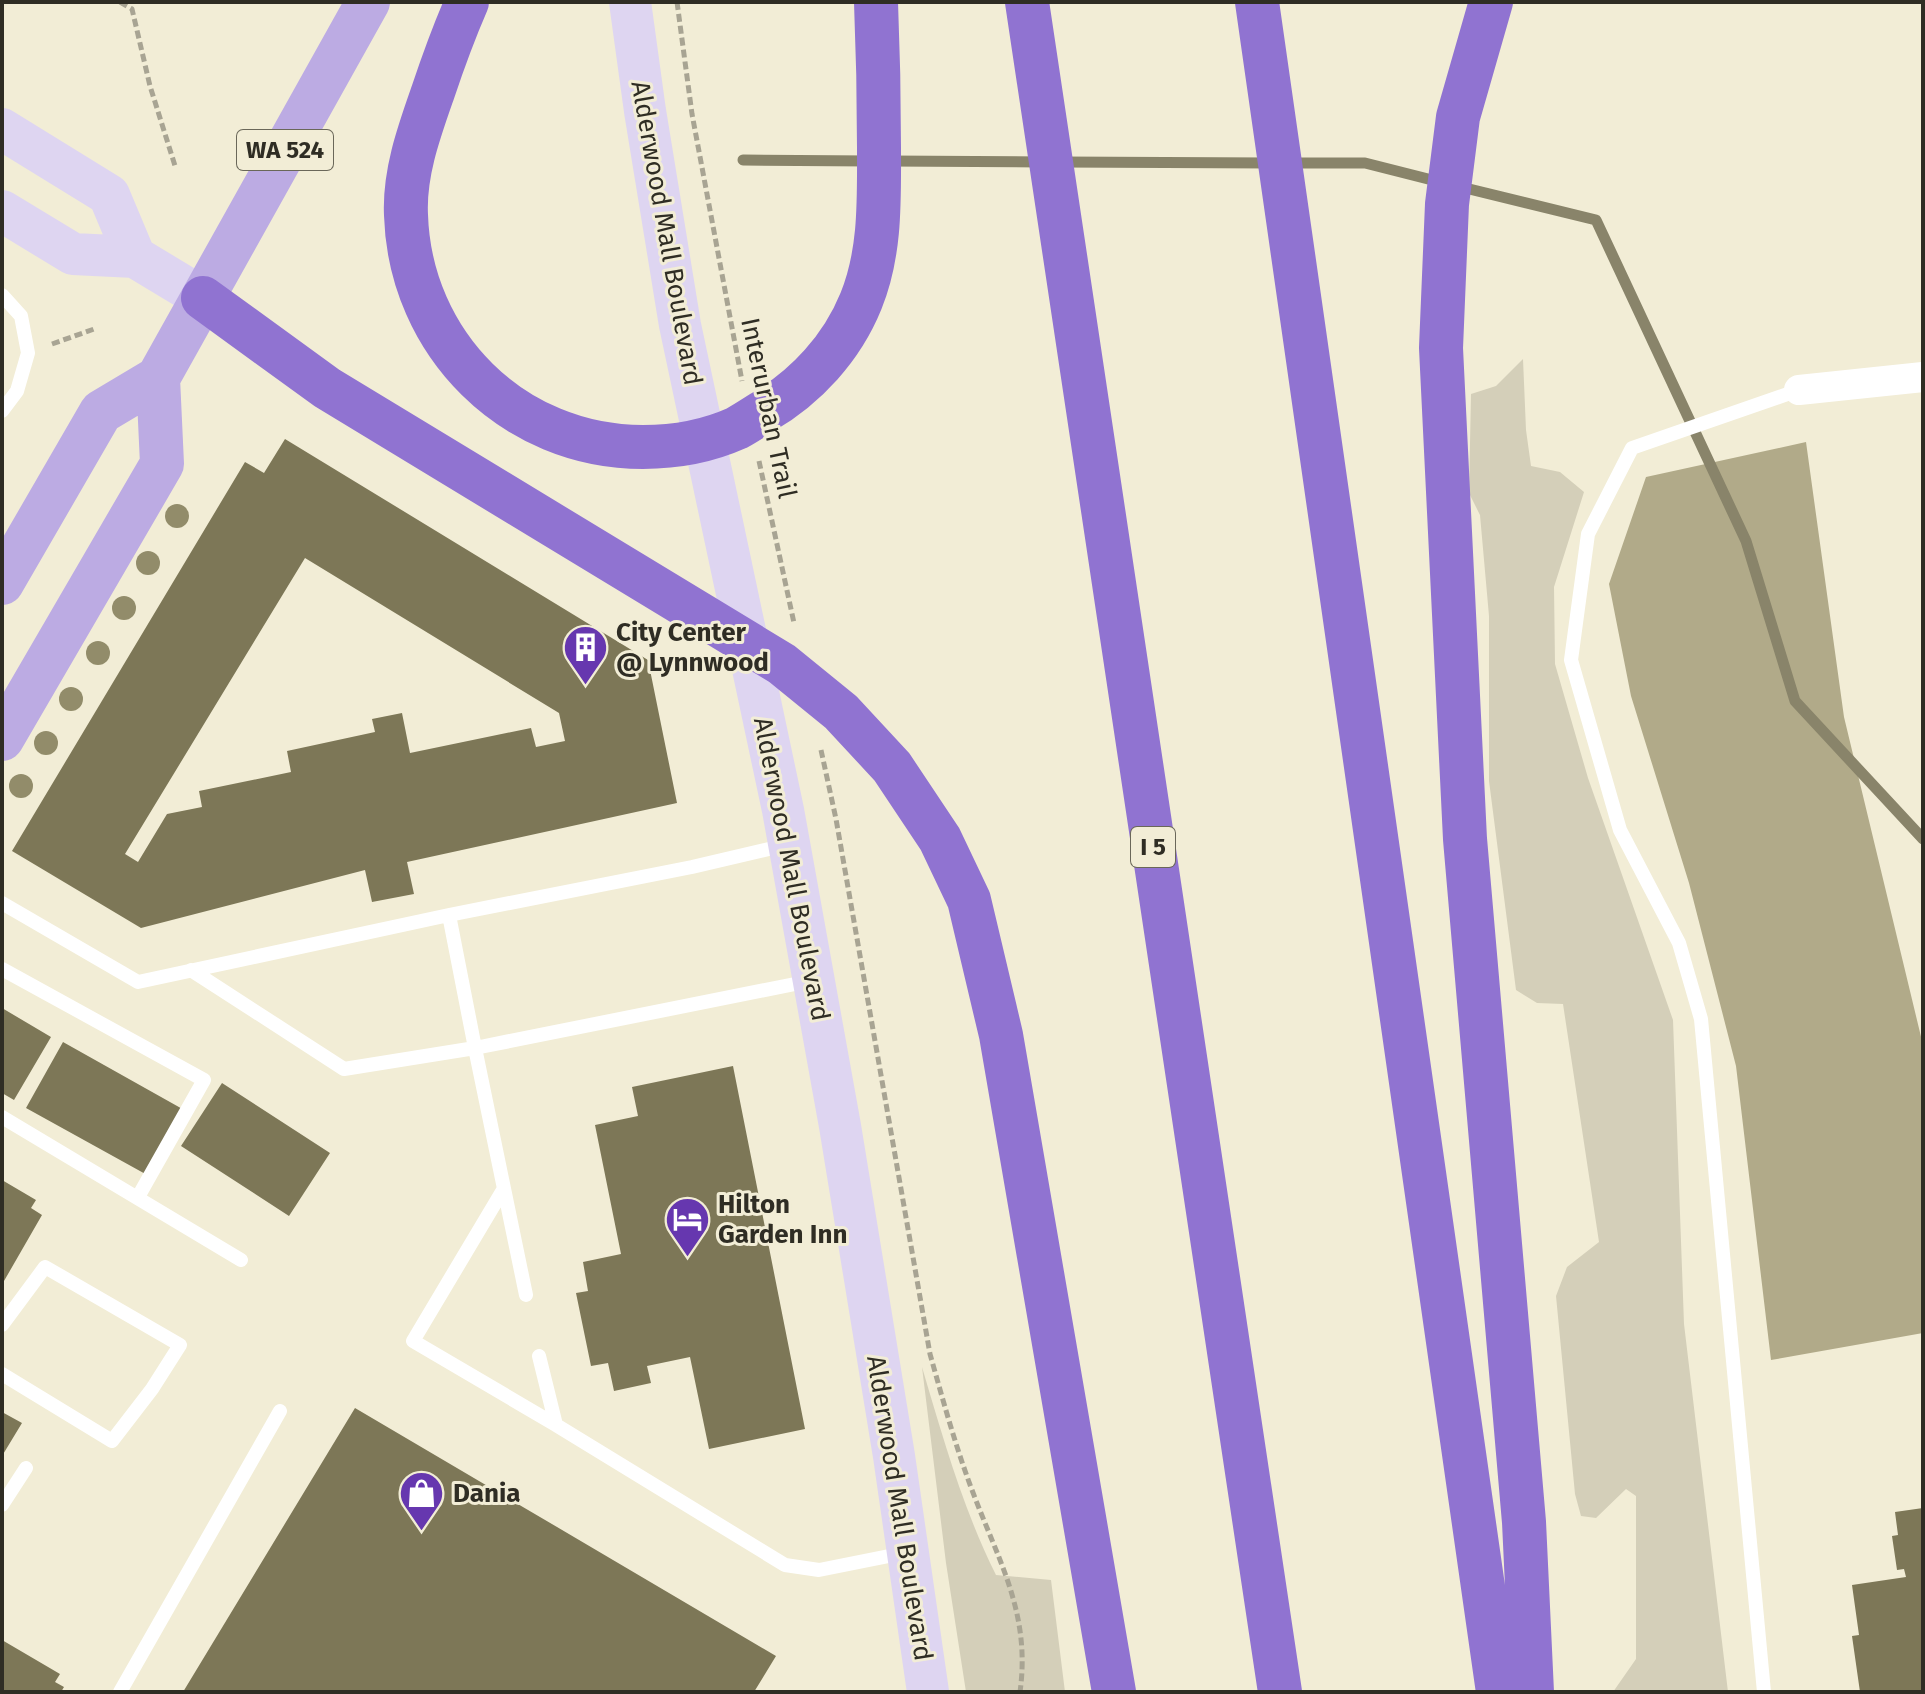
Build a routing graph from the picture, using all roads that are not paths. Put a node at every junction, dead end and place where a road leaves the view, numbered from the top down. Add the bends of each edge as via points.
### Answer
1 (368, 2) edge
2 (467, 2) edge
3 (630, 2) edge
4 (876, 2) edge
5 (1027, 2) edge
6 (1257, 2) edge
7 (1491, 2) edge
8 (2, 129) edge
9 (2, 211) edge
10 (135, 257) junction
11 (2, 295) edge
12 (203, 298) junction
13 (1923, 377) edge
14 (158, 378) junction
15 (1799, 390) joint
16 (2, 411) edge
17 (2, 583) edge
18 (2, 739) edge
19 (786, 827) junction
20 (2, 903) edge
21 (449, 915) junction
22 (2, 969) edge
23 (191, 970) junction
24 (814, 980) junction
25 (475, 1048) junction
26 (2, 1117) edge
27 (503, 1190) junction
28 (138, 1197) junction
29 (241, 1260) dead end
30 (526, 1295) dead end
31 (2, 1325) edge
32 (539, 1356) dead end
33 (2, 1374) edge
34 (280, 1411) dead end
35 (556, 1425) junction
36 (26, 1468) dead end
37 (2, 1505) edge
38 (908, 1553) junction
39 (120, 1692) edge
40 (928, 1692) edge
41 (1114, 1692) edge
42 (1280, 1692) edge
43 (1498, 1692) edge
44 (1532, 1692) edge
45 (1764, 1692) edge

1 - 12 main road, WA 524
2 - 4 highway via 409,169 408,245 429,313 463,365 528,419 598,443 648,447 690,443 736,428 783,401 814,374 861,302 876,253 879,209
3 - 19 main road, Alderwood Mall Boulevard via 680,325
5 - 42 highway, I 5
6 - 43 highway
7 - 44 highway via 1458,117 1447,204 1441,348 1465,839 1524,1522
8 - 10 main road via 109,195
9 - 10 main road via 73,254
10 - 12 main road
11 - 16 lane via 21,316 28,353 17,391
12 - 14 main road, WA 524
12 - 41 highway via 327,388 782,664 841,712 892,767 940,839 969,900 1001,1035
13 - 15 street
14 - 17 main road, WA 524 via 101,412
14 - 18 main road via 162,464
15 - 45 lane via 1632,448 1588,534 1571,660 1620,830 1679,943 1701,1019
19 - 21 lane via 692,867
19 - 24 main road, Alderwood Mall Boulevard
20 - 23 lane via 138,982
21 - 23 lane
21 - 25 lane
22 - 28 lane via 204,1080
23 - 25 lane via 344,1069
24 - 25 lane
24 - 38 main road, Alderwood Mall Boulevard
25 - 27 lane
26 - 28 lane
27 - 30 lane
27 - 35 lane via 413,1341
28 - 29 lane
31 - 33 lane via 45,1267 180,1345 112,1441
32 - 35 lane
34 - 39 lane
35 - 38 lane via 785,1565 819,1570
36 - 37 lane
38 - 40 main road, Alderwood Mall Boulevard

